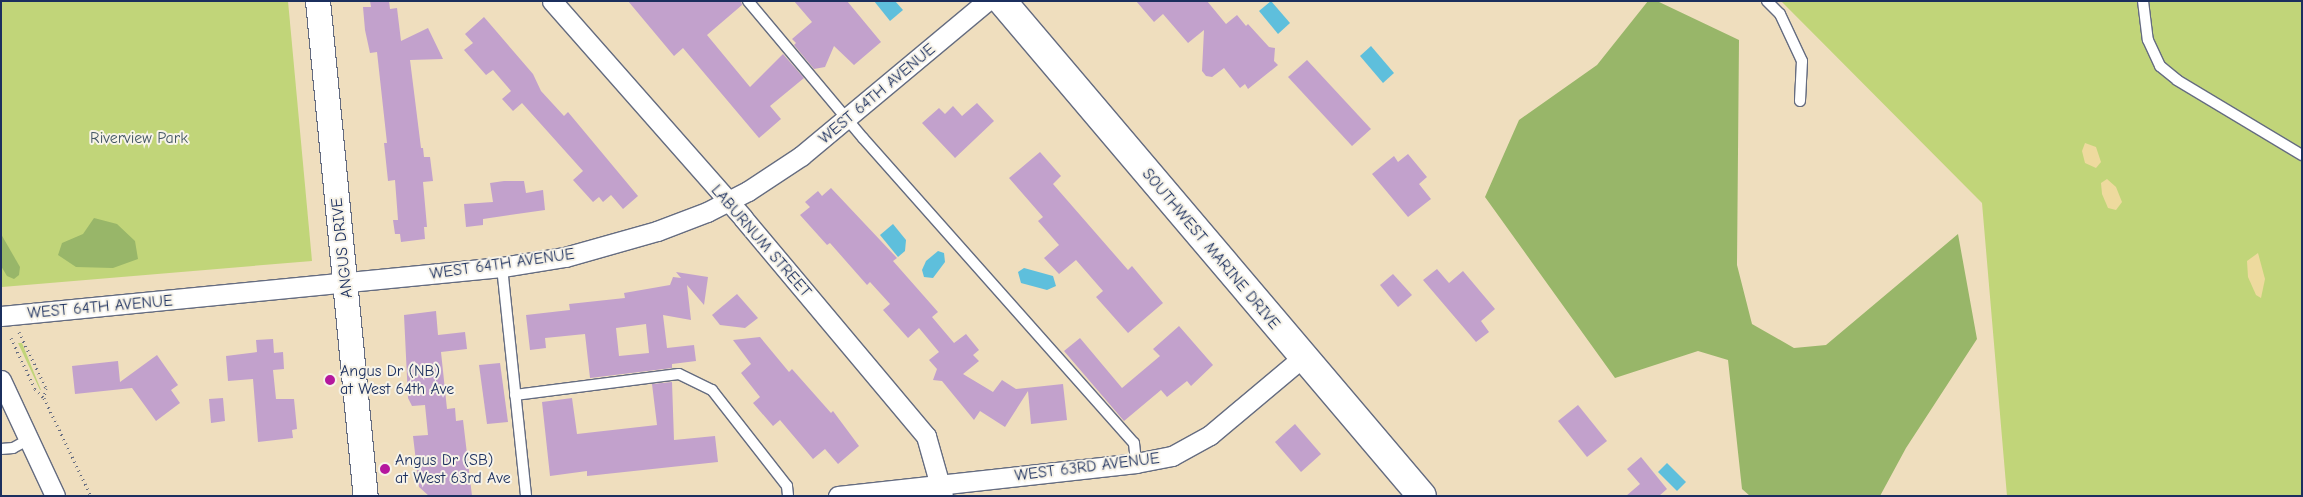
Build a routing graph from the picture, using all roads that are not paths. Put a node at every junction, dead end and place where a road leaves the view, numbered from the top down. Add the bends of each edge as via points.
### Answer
1 (318, 1) edge
2 (552, 1) edge
3 (748, 1) edge
4 (987, 1) edge
5 (1002, 1) edge
6 (1766, 1) edge
7 (2143, 1) edge
8 (1800, 101) dead end
9 (848, 120) junction
10 (2302, 155) edge
11 (728, 201) junction
12 (502, 267) junction
13 (345, 283) junction
14 (1, 316) edge
15 (1303, 358) junction
16 (1, 380) edge
17 (515, 396) junction
18 (29, 439) junction
19 (1, 449) edge
20 (1136, 462) junction
21 (942, 490) edge
22 (55, 496) edge
23 (366, 496) edge
24 (526, 496) edge
25 (788, 496) edge
26 (838, 496) edge
27 (1422, 496) edge

1 - 13 street, ANGUS DRIVE
2 - 11 street, LABURNUM STREET
3 - 9 lane
4 - 9 street, WEST 64TH AVENUE
5 - 15 main road, SOUTHWEST MARINE DRIVE
6 - 8 lane via 1780,14 1802,61
7 - 10 lane via 2148,40 2160,66
9 - 11 street, WEST 64TH AVENUE via 801,156
9 - 20 lane via 1134,443
11 - 12 street, WEST 64TH AVENUE via 657,232 616,244 565,257
11 - 21 street, LABURNUM STREET via 926,436
12 - 13 street, WEST 64TH AVENUE
12 - 17 lane
13 - 14 street, WEST 64TH AVENUE
13 - 23 street, ANGUS DRIVE
15 - 20 street, WEST 63RD AVENUE via 1210,435 1172,456
15 - 27 main road, SOUTHWEST MARINE DRIVE
16 - 18 street
17 - 24 lane
17 - 25 lane via 678,374 712,390 787,486
18 - 19 lane via 13,448
18 - 22 street
20 - 21 street, WEST 63RD AVENUE
21 - 26 street, WEST 63RD AVENUE

